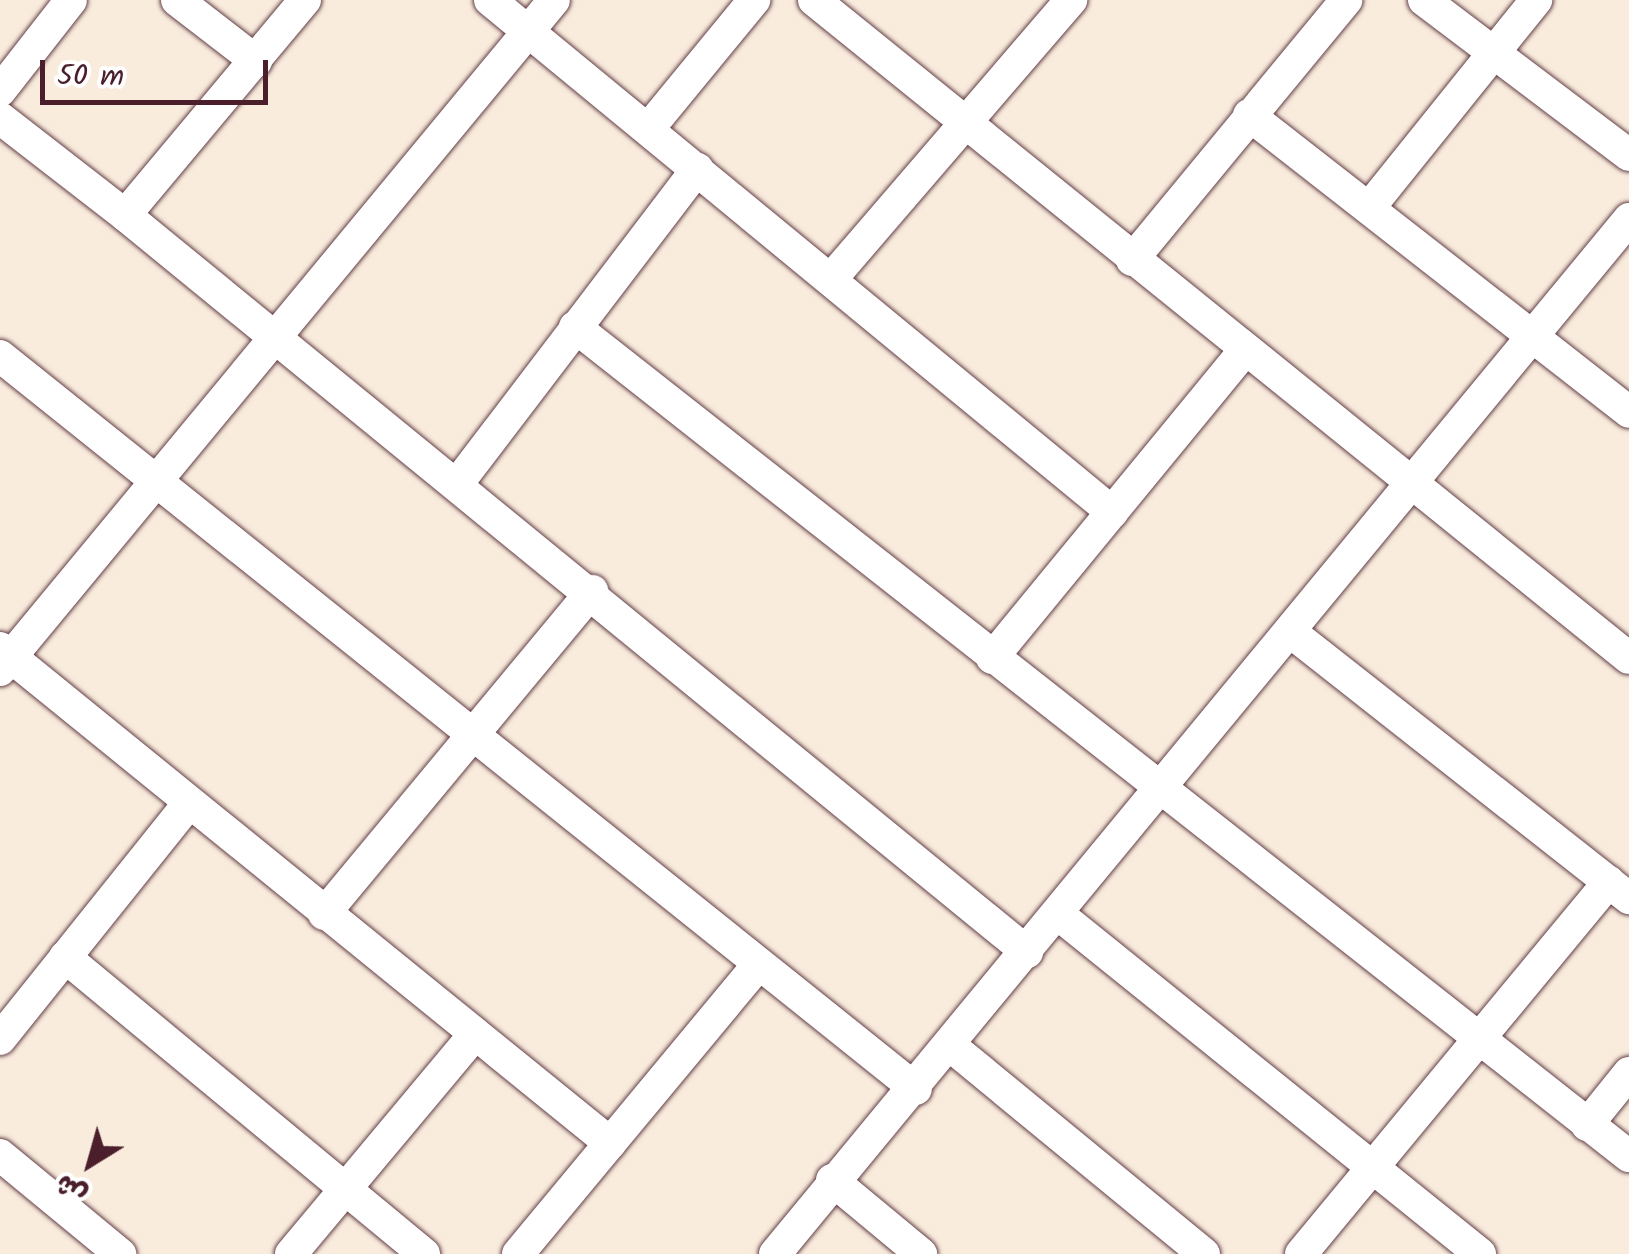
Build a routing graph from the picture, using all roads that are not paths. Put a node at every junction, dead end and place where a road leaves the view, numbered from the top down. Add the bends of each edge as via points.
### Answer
1 (71, 0) edge
2 (178, 0) edge
3 (305, 0) edge
4 (490, 0) edge
5 (554, 0) edge
6 (754, 0) edge
7 (814, 0) edge
8 (1071, 0) edge
9 (1346, 0) edge
10 (1424, 0) edge
11 (1536, 0) edge
12 (530, 30) junction
13 (1493, 53) junction
14 (256, 62) junction
15 (0, 91) edge
16 (1249, 115) junction
17 (0, 118) edge
18 (648, 128) junction
19 (970, 128) junction
20 (1629, 155) edge
21 (697, 169) junction
22 (1368, 208) junction
23 (126, 215) junction
24 (1629, 218) edge
25 (1132, 260) junction
26 (832, 278) junction
27 (575, 327) junction
28 (279, 334) junction
29 (1535, 338) junction
30 (1244, 351) junction
31 (0, 356) edge
32 (1629, 412) edge
33 (157, 482) junction
34 (458, 483) junction
35 (1413, 489) junction
36 (1112, 512) junction
37 (592, 590) junction
38 (1292, 633) junction
39 (992, 658) junction
40 (1629, 658) edge
41 (3, 659) edge
42 (474, 736) junction
43 (1166, 787) junction
44 (188, 804) junction
45 (1619, 890) edge
46 (324, 914) junction
47 (1058, 914) junction
48 (1027, 952) junction
49 (65, 957) junction
50 (760, 964) junction
51 (474, 1036) junction
52 (1480, 1037) junction
53 (0, 1039) edge
54 (952, 1048) junction
55 (1629, 1073) edge
56 (916, 1089) junction
57 (1587, 1124) junction
58 (610, 1143) junction
59 (0, 1156) edge
60 (1629, 1156) edge
61 (1371, 1170) junction
62 (832, 1180) junction
63 (346, 1189) junction
64 (120, 1254) edge
65 (291, 1254) edge
66 (424, 1254) edge
67 (518, 1254) edge
68 (776, 1254) edge
69 (921, 1254) edge
70 (1204, 1254) edge
71 (1301, 1254) edge
72 (1480, 1254) edge

1 - 15 street
2 - 14 street
3 - 14 street
4 - 12 street
5 - 12 street
6 - 18 street
7 - 19 street
8 - 19 street
9 - 16 street
10 - 13 street
11 - 13 street
12 - 18 street
12 - 28 street
13 - 20 street
13 - 22 street
14 - 23 street
16 - 22 street
16 - 25 street
17 - 23 street
18 - 21 street
19 - 25 street
19 - 26 street
21 - 26 street
21 - 27 street
22 - 29 street
23 - 28 street
24 - 29 street
25 - 30 street
26 - 36 street
27 - 34 street
27 - 39 street
28 - 33 street
28 - 34 street
29 - 32 street
29 - 35 street
30 - 35 street
30 - 36 street
31 - 33 street
33 - 41 street
33 - 42 street
34 - 37 street
35 - 38 street
35 - 40 street
36 - 39 street
37 - 42 street
37 - 48 street
38 - 43 street
38 - 45 street
39 - 43 street
41 - 44 street
42 - 46 street
42 - 50 street
43 - 47 street
43 - 52 street
44 - 46 street
44 - 49 street
45 - 52 street
46 - 51 street
47 - 48 street
47 - 61 street
48 - 54 street
49 - 53 street
49 - 63 street
50 - 56 street
50 - 58 street
51 - 58 street
51 - 63 street
52 - 57 street
52 - 61 street
54 - 56 street
54 - 70 street
55 - 57 street
56 - 62 street
57 - 60 street
58 - 67 street
59 - 64 street
61 - 71 street
61 - 72 street
62 - 68 street
62 - 69 street
63 - 65 street
63 - 66 street

